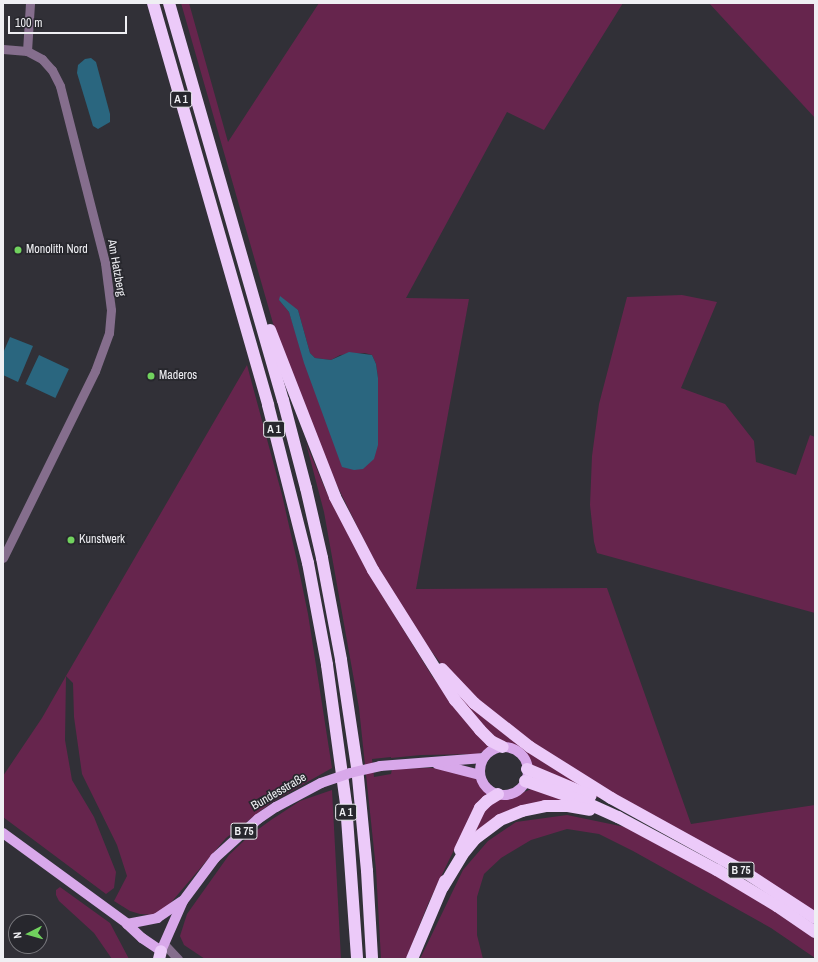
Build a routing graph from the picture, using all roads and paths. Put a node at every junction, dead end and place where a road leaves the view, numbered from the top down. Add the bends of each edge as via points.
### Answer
1 (30, 3) edge
2 (153, 3) edge
3 (169, 3) edge
4 (3, 49) edge
5 (26, 51) junction
6 (251, 287) junction
7 (3, 558) edge
8 (406, 624) junction
9 (504, 747) junction
10 (484, 758) junction
11 (428, 762) junction
12 (528, 769) junction
13 (480, 774) junction
14 (525, 782) junction
15 (498, 794) junction
16 (663, 828) junction
17 (3, 833) edge
18 (669, 843) junction
19 (442, 887) junction
20 (183, 900) junction
21 (815, 918) edge
22 (127, 924) junction
23 (815, 932) edge
24 (161, 951) edge
25 (177, 959) edge
26 (357, 959) edge
27 (372, 959) edge
28 (412, 959) edge

1 - 5 street
2 - 26 highway, A 1 via 258,370 308,563 327,666 346,804
3 - 6 highway, A 1
4 - 5 street, Am Hatzberg
5 - 7 street, Am Hatzberg via 42,59 52,70 60,86 106,263 110,323 95,371
6 - 8 highway via 339,504 373,570
6 - 27 highway, A 1 via 306,488 339,652 357,767
8 - 9 highway via 459,706 486,736
8 - 16 highway via 455,685 494,720 576,776
9 - 10 main road, B 75 via 491,751
9 - 12 main road via 518,752
10 - 11 main road, B 75
10 - 13 main road
11 - 13 main road, B 75
11 - 20 main road, Bundesstraße / B 75, bridge via 380,766 350,773 321,783 276,807 215,858
12 - 14 main road
12 - 16 highway, B 75
13 - 15 main road via 486,787
14 - 15 main road via 512,793
14 - 18 highway, B 75 via 587,803
15 - 19 highway via 487,800 480,808
16 - 21 highway, B 75 via 743,871
17 - 22 main road
18 - 19 highway via 590,810 557,806 532,808 511,814 480,833 462,854
18 - 23 highway, B 75 via 753,891
19 - 28 highway
20 - 22 main road, B 75 via 157,918
20 - 24 main road, Bundesstraße / B 75
22 - 24 main road
24 - 25 street

